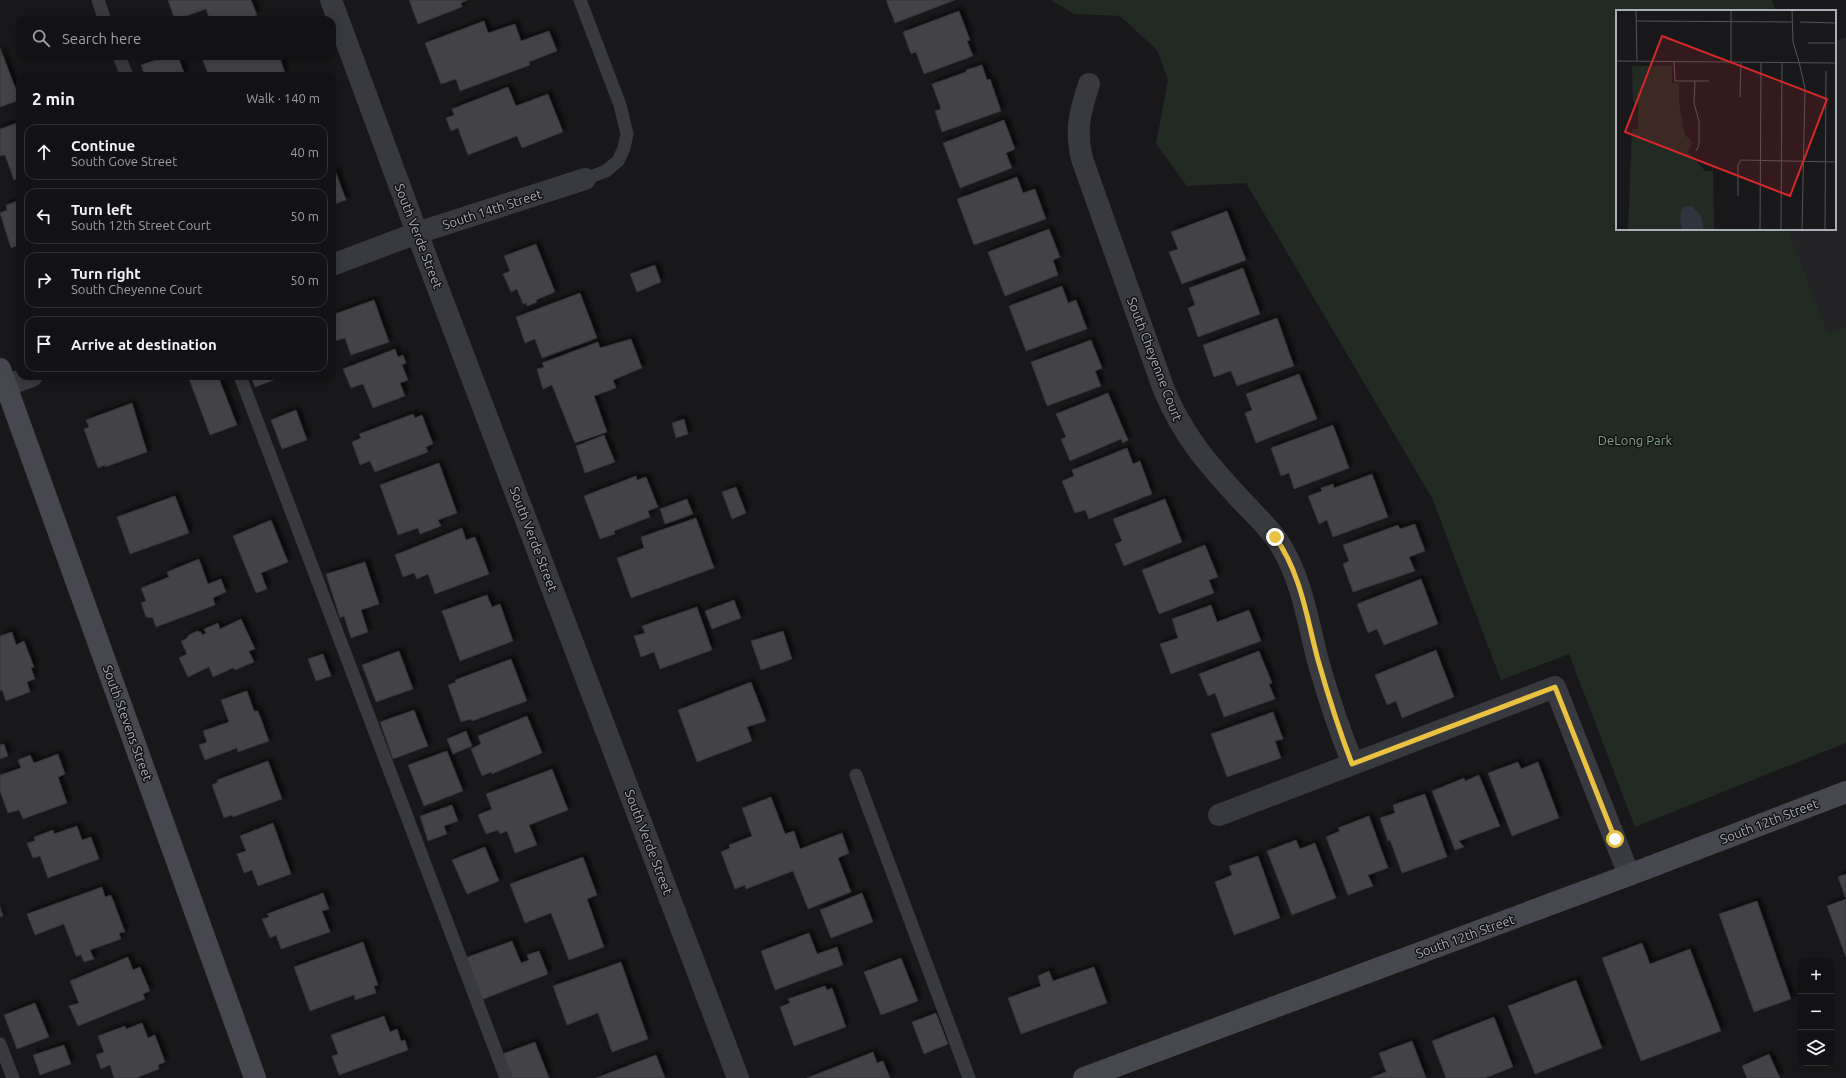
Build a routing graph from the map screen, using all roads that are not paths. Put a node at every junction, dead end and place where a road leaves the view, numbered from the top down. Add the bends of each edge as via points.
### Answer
1 (98, 0) edge
2 (331, 0) edge
3 (580, 0) edge
4 (104, 16) edge
5 (121, 60) edge
6 (125, 72) edge
7 (1089, 84) dead end
8 (585, 179) joint
9 (417, 233) junction
10 (336, 263) edge
11 (16, 379) edge
12 (242, 380) edge
13 (2, 381) edge
14 (1352, 764) junction
15 (856, 775) dead end
16 (1846, 792) edge
17 (1219, 815) dead end
18 (1629, 875) junction
19 (0, 1044) edge
20 (13, 1078) edge
21 (255, 1078) edge
22 (506, 1078) edge
23 (738, 1078) edge
24 (969, 1078) edge
25 (1084, 1078) edge

1 - 4 lane
2 - 9 street, South Verde Street
3 - 8 lane via 620,105 627,134 618,161 606,171
5 - 6 lane
7 - 14 street, South Cheyenne Court via 1078,124 1080,153 1164,390 1176,418 1195,448 1281,545 1306,607 1331,706
8 - 9 street, South 14th Street
9 - 10 street, South 14th Street
9 - 23 street, South Verde Street
11 - 13 street
12 - 22 lane
13 - 21 main road, South Stevens Street
14 - 17 street
14 - 18 street via 1555,687
15 - 24 lane
16 - 18 main road, South 12th Street
18 - 25 main road, South 12th Street
19 - 20 lane

